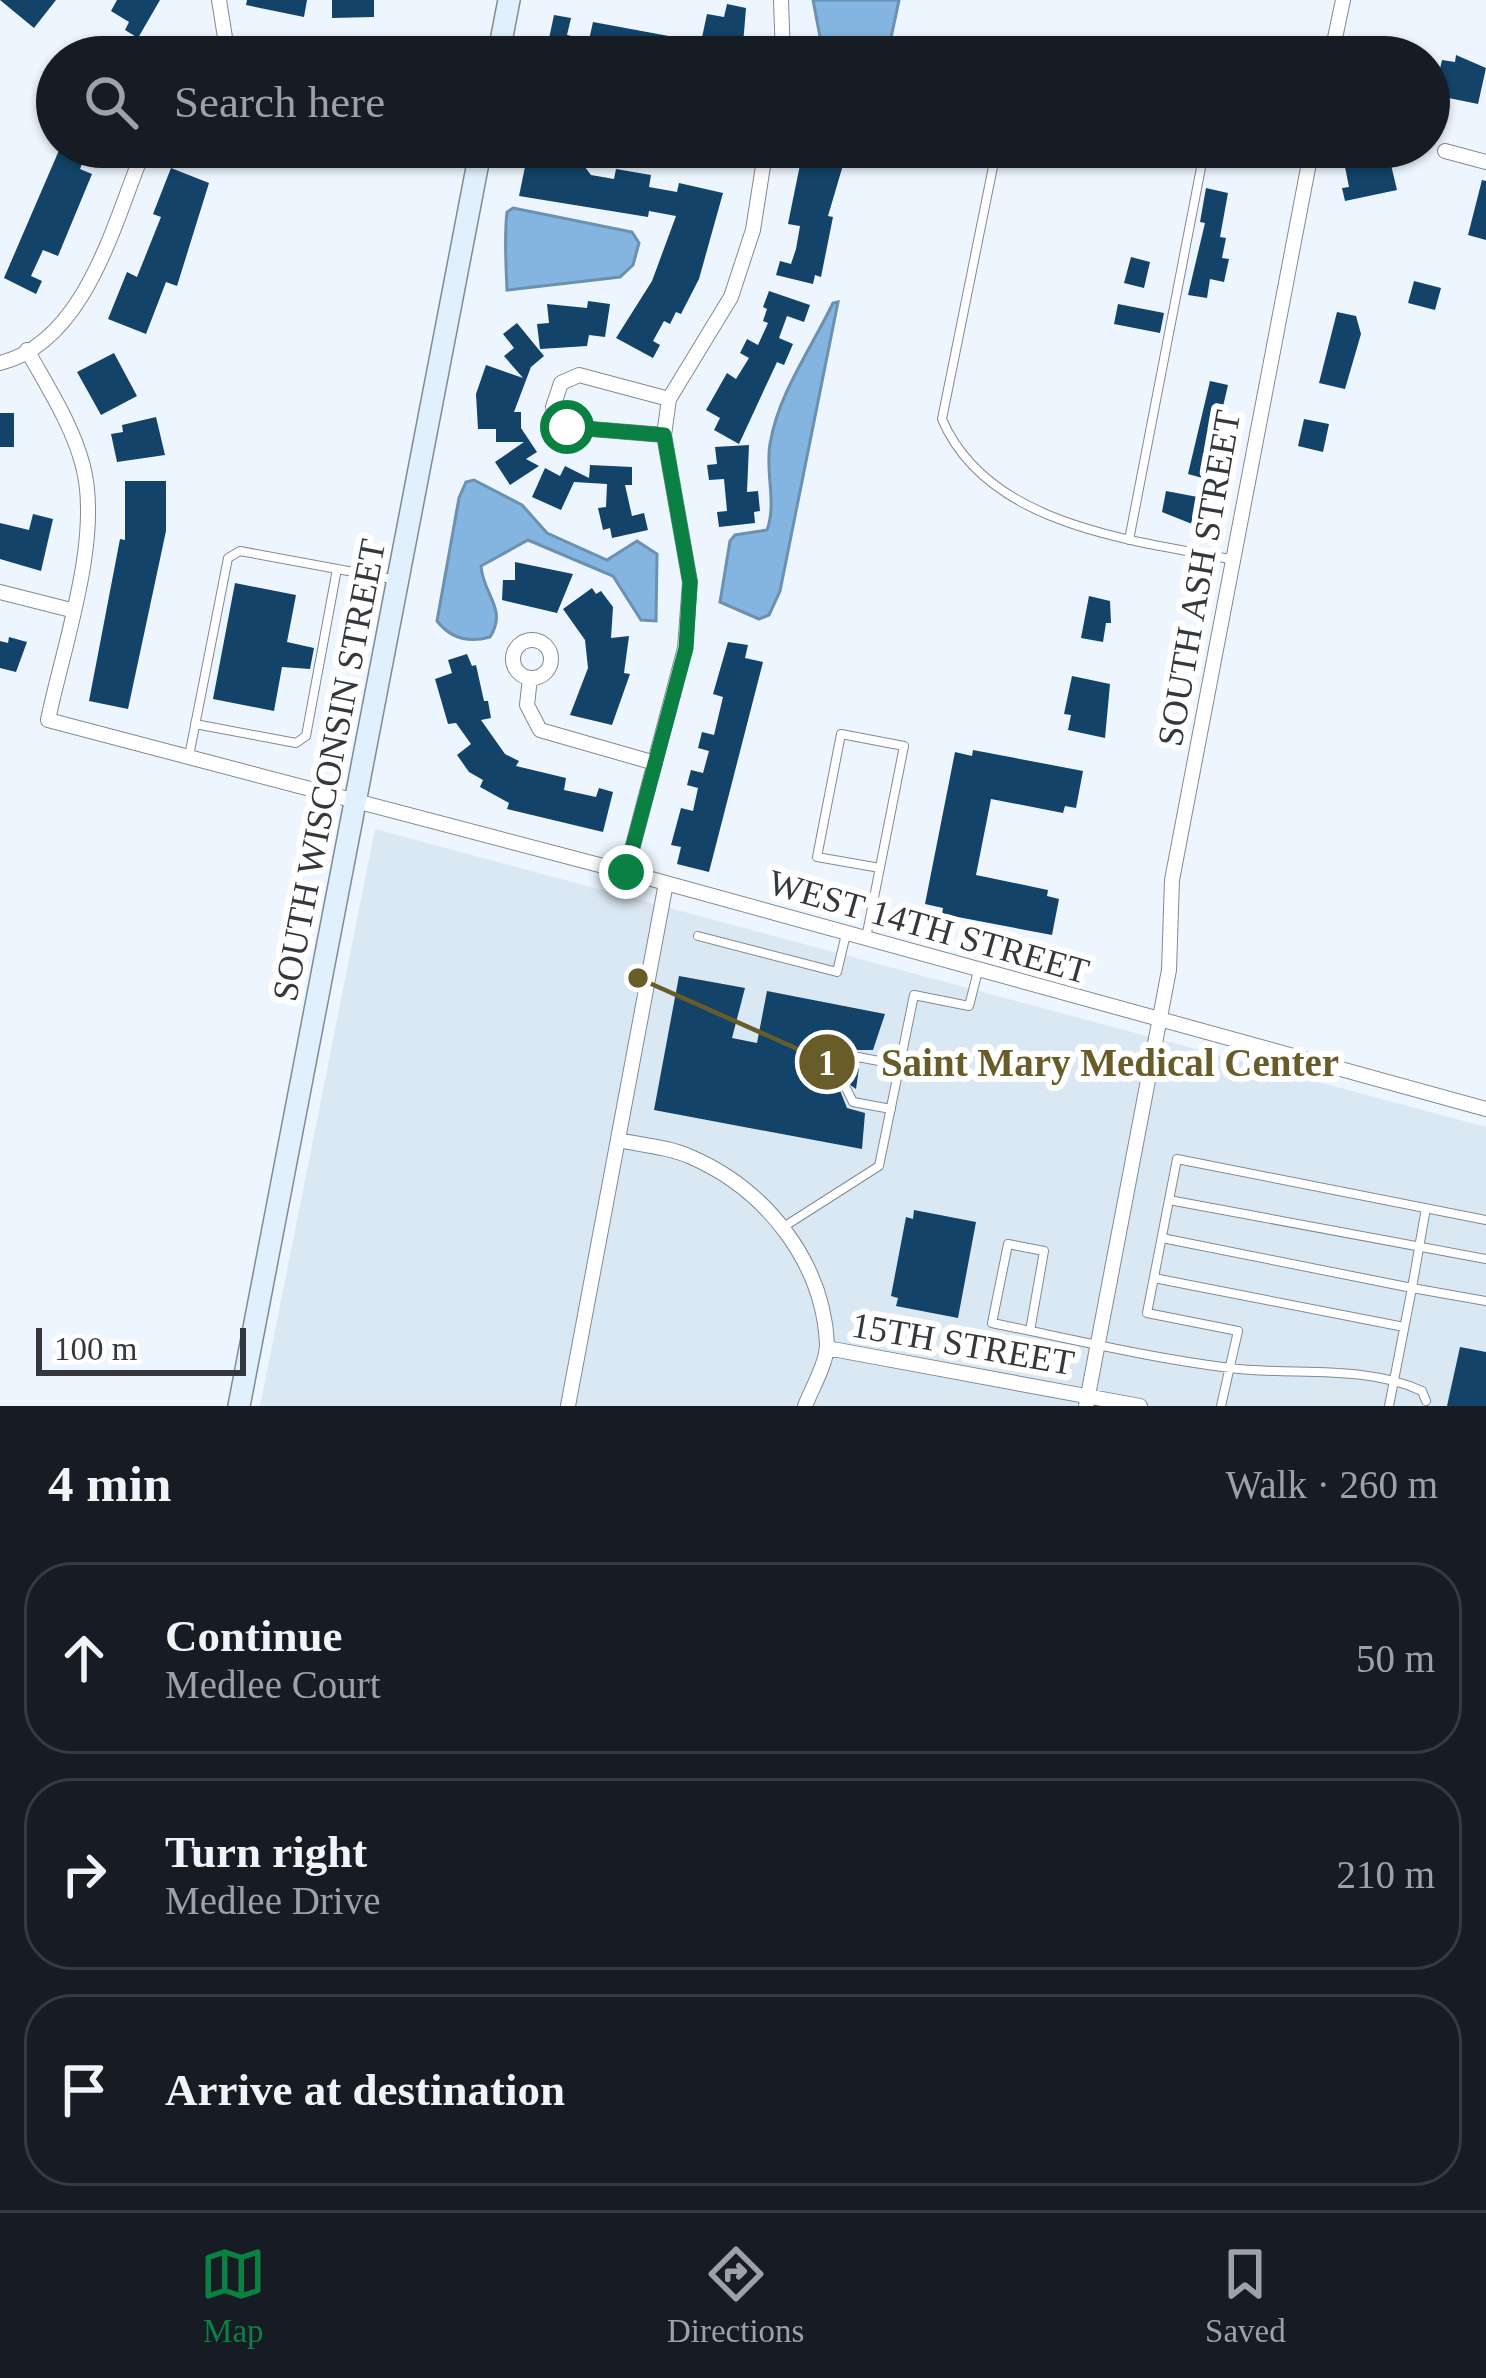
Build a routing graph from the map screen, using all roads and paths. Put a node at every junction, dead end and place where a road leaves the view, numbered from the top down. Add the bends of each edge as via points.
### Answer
1 (219, 0) edge
2 (508, 0) edge
3 (781, 0) edge
4 (1343, 0) edge
5 (225, 36) edge
6 (502, 36) edge
7 (782, 36) edge
8 (1335, 36) edge
9 (1450, 152) edge
10 (1486, 162) edge
11 (136, 168) edge
12 (477, 168) edge
13 (763, 168) edge
14 (993, 168) edge
15 (1201, 168) edge
16 (1308, 168) edge
17 (27, 350) junction
18 (0, 363) edge
19 (669, 399) junction
20 (664, 435) junction
21 (1129, 540) junction
22 (1230, 559) junction
23 (337, 569) junction
24 (398, 580) junction
25 (0, 592) edge
26 (71, 610) junction
27 (530, 678) dead end
28 (196, 724) junction
29 (189, 758) junction
30 (655, 763) junction
31 (356, 803) junction
32 (880, 868) junction
33 (626, 872) junction
34 (666, 883) junction
35 (846, 934) junction
36 (698, 936) dead end
37 (866, 939) junction
38 (978, 971) junction
39 (1158, 1022) junction
40 (852, 1064) dead end
41 (900, 1065) junction
42 (847, 1090) dead end
43 (891, 1109) junction
44 (1486, 1109) edge
45 (618, 1140) junction
46 (1169, 1199) junction
47 (1426, 1208) junction
48 (1486, 1220) edge
49 (784, 1226) junction
50 (1162, 1238) junction
51 (1419, 1247) junction
52 (1486, 1259) edge
53 (1154, 1278) junction
54 (1412, 1288) junction
55 (1486, 1301) edge
56 (1404, 1327) junction
57 (1030, 1330) junction
58 (1098, 1344) junction
59 (827, 1348) junction
60 (1230, 1368) junction
61 (1394, 1378) junction
62 (1087, 1401) edge
63 (1426, 1401) dead end
64 (239, 1406) edge
65 (568, 1406) edge
66 (806, 1406) edge
67 (1140, 1406) edge
68 (1221, 1406) edge
69 (1388, 1406) edge

1 - 5 street
2 - 6 street
3 - 7 street
4 - 8 street
9 - 10 street
11 - 17 street via 83,295
12 - 24 street, SOUTH WISCONSIN STREET
13 - 19 street via 731,297
14 - 21 lane via 942,419 956,452 1010,495
15 - 21 lane
16 - 22 street, SOUTH ASH STREET
17 - 18 street
17 - 26 street via 85,472 88,519
19 - 20 street
19 - 20 street via 579,375 561,382 553,407 567,427
20 - 30 street via 690,582 686,648
21 - 22 lane
22 - 39 street, SOUTH ASH STREET via 1172,880
23 - 24 lane
23 - 28 lane via 240,551 228,558
23 - 28 lane via 306,736 296,743
24 - 31 street, SOUTH WISCONSIN STREET
25 - 26 street
26 - 29 street, WEST 14TH STREET via 49,720
27 - 30 street via 527,705 540,730
28 - 29 lane
29 - 31 street, WEST 14TH STREET
30 - 33 street
31 - 33 street, WEST 14TH STREET
31 - 64 street, SOUTH WISCONSIN STREET
32 - 32 lane via 904,746 841,734 817,857
32 - 37 lane
33 - 34 street, WEST 14TH STREET
34 - 35 street, WEST 14TH STREET
34 - 45 street
35 - 36 lane via 837,972
35 - 37 street, WEST 14TH STREET
37 - 38 street, WEST 14TH STREET
38 - 39 street, WEST 14TH STREET
38 - 41 lane via 970,1006 914,995
39 - 44 street, WEST 14TH STREET
39 - 58 street, SOUTH ASH STREET
40 - 41 lane via 858,1057
41 - 43 lane
42 - 43 lane via 853,1102
43 - 49 lane via 879,1166
45 - 49 street via 688,1155 740,1183
45 - 65 street
46 - 47 lane via 1177,1160
46 - 50 lane
46 - 51 lane
47 - 48 lane
47 - 51 lane
49 - 59 street via 808,1273
50 - 53 lane
50 - 54 lane
51 - 52 lane
51 - 54 lane
53 - 56 lane
53 - 60 lane via 1147,1313 1238,1331
54 - 55 lane
54 - 56 lane
56 - 61 lane
57 - 57 lane via 992,1323 1008,1244 1044,1251
57 - 58 lane
58 - 60 lane
58 - 62 street, SOUTH ASH STREET
59 - 62 street, 15TH STREET
59 - 66 street
60 - 61 lane
60 - 68 lane
61 - 63 lane
61 - 69 lane
62 - 67 street, 15TH STREET

